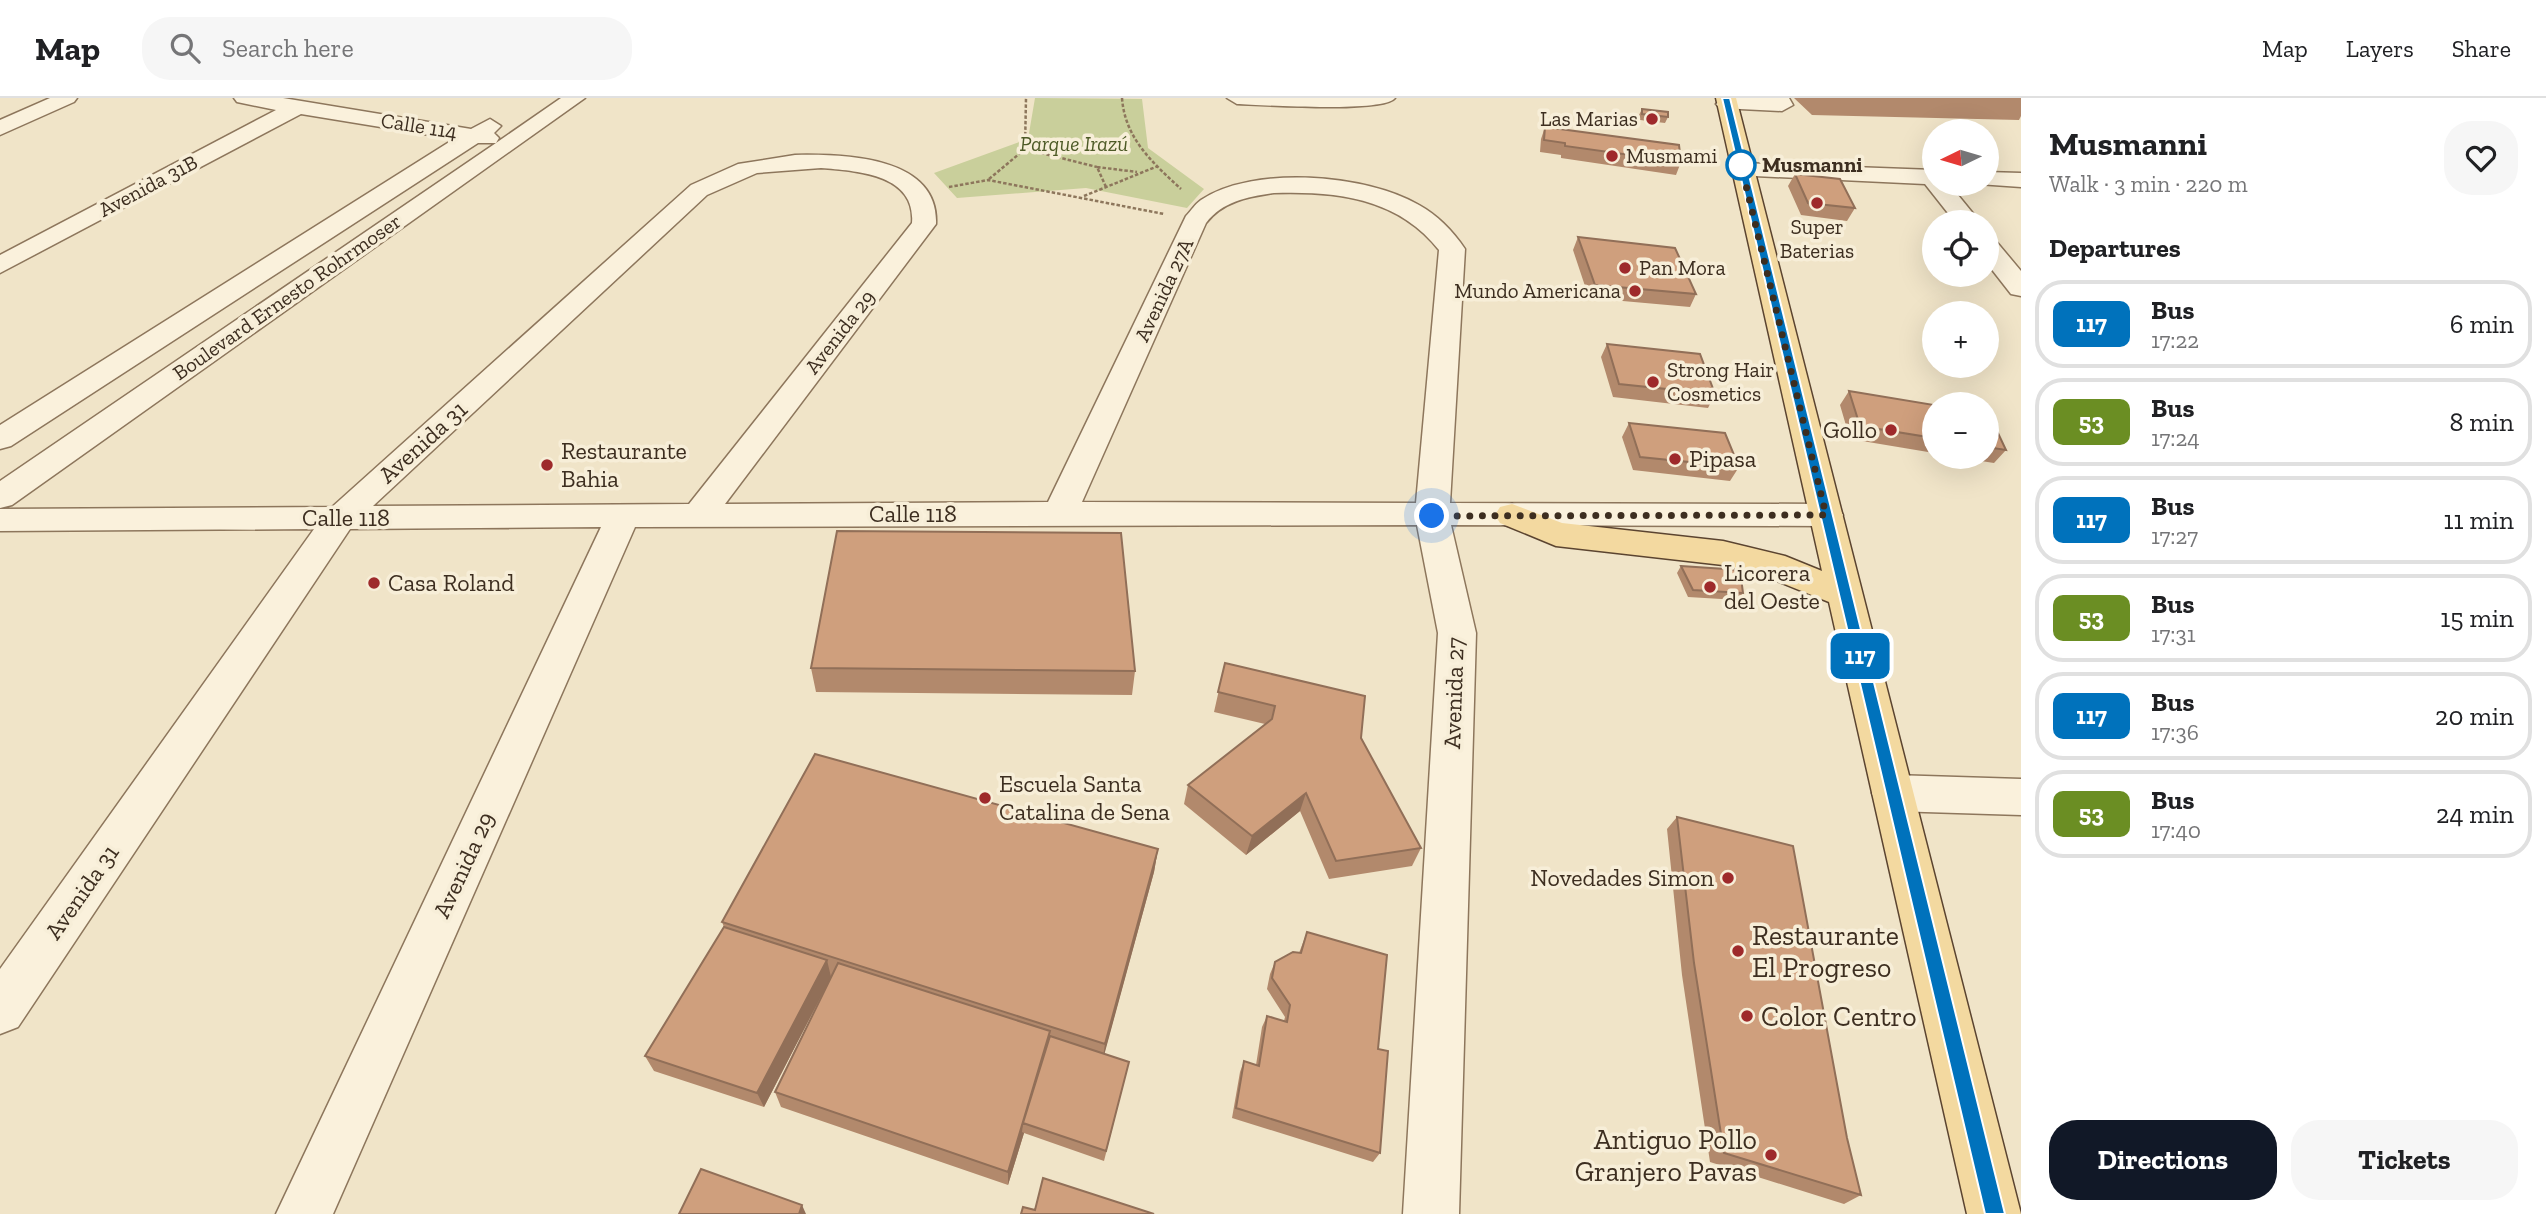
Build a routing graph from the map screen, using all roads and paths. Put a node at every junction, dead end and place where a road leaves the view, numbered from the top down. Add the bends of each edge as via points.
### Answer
1 (67, 98) edge
2 (244, 98) edge
3 (575, 98) edge
4 (588, 98) edge
5 (1026, 98) edge
6 (1122, 98) edge
7 (1237, 98) edge
8 (1385, 98) edge
9 (1779, 98) edge
10 (1726, 101) edge
11 (542, 106) edge
12 (297, 107) junction
13 (0, 128) edge
14 (475, 135) junction
15 (511, 142) junction
16 (1024, 149) junction
17 (1158, 166) junction
18 (1097, 167) junction
19 (1742, 170) junction
20 (1138, 173) junction
21 (1922, 178) edge
22 (1999, 179) edge
23 (988, 180) junction
24 (2021, 180) edge
25 (1105, 187) junction
26 (918, 195) junction
27 (1084, 196) junction
28 (1947, 196) edge
29 (1959, 210) edge
30 (1202, 213) junction
31 (1999, 261) edge
32 (0, 265) edge
33 (2021, 288) edge
34 (0, 439) edge
35 (0, 497) edge
36 (1060, 513) junction
37 (699, 515) junction
38 (1512, 515) junction
39 (1826, 515) junction
40 (623, 516) junction
41 (1432, 516) junction
42 (340, 518) junction
43 (0, 520) edge
44 (1845, 594) junction
45 (1893, 793) junction
46 (2021, 797) edge
47 (0, 1010) edge
48 (304, 1214) edge
49 (1431, 1214) edge
50 (1995, 1214) edge

1 - 13 street
2 - 12 street, Calle 114
3 - 11 street, Boulevard Ernesto Rohrmoser
4 - 11 street
5 - 16 path
6 - 17 path via 1137,146
7 - 8 street
9 - 10 street via 1782,105
10 - 19 main road
11 - 14 street, Boulevard Ernesto Rohrmoser
11 - 15 street, Boulevard Ernesto Rohrmoser
12 - 14 street, Calle 114
12 - 32 street, Avenida 31B
14 - 15 street, Calle 114
14 - 34 street, Boulevard Ernesto Rohrmoser
15 - 35 street, Boulevard Ernesto Rohrmoser
16 - 18 path
16 - 23 path
17 - 20 path
17 - 30 path
18 - 20 path
18 - 25 path
19 - 21 street
19 - 39 main road
20 - 25 path
22 - 24 street
23 - 26 path
23 - 27 path
25 - 27 path
26 - 37 street, Avenida 29 via 925,205 924,224
26 - 42 street, Avenida 31 via 897,178 863,166 792,162 754,167 699,190
27 - 30 path
28 - 29 street
30 - 36 street, Avenida 27A
30 - 41 street, Avenida 27 via 1239,192 1292,185 1354,191 1395,202 1435,227 1451,249
31 - 33 street
36 - 37 street, Calle 118
36 - 41 street, Calle 118
37 - 40 street, Calle 118
38 - 39 street, Calle 118
38 - 41 street, Calle 118
38 - 44 main road via 1556,534 1723,553 1772,565
39 - 44 main road
40 - 42 street, Calle 118
40 - 48 street, Avenida 29
41 - 49 street, Avenida 27 via 1457,633
42 - 43 street, Calle 118
42 - 47 street, Avenida 31
44 - 45 main road
45 - 46 street
45 - 50 main road

